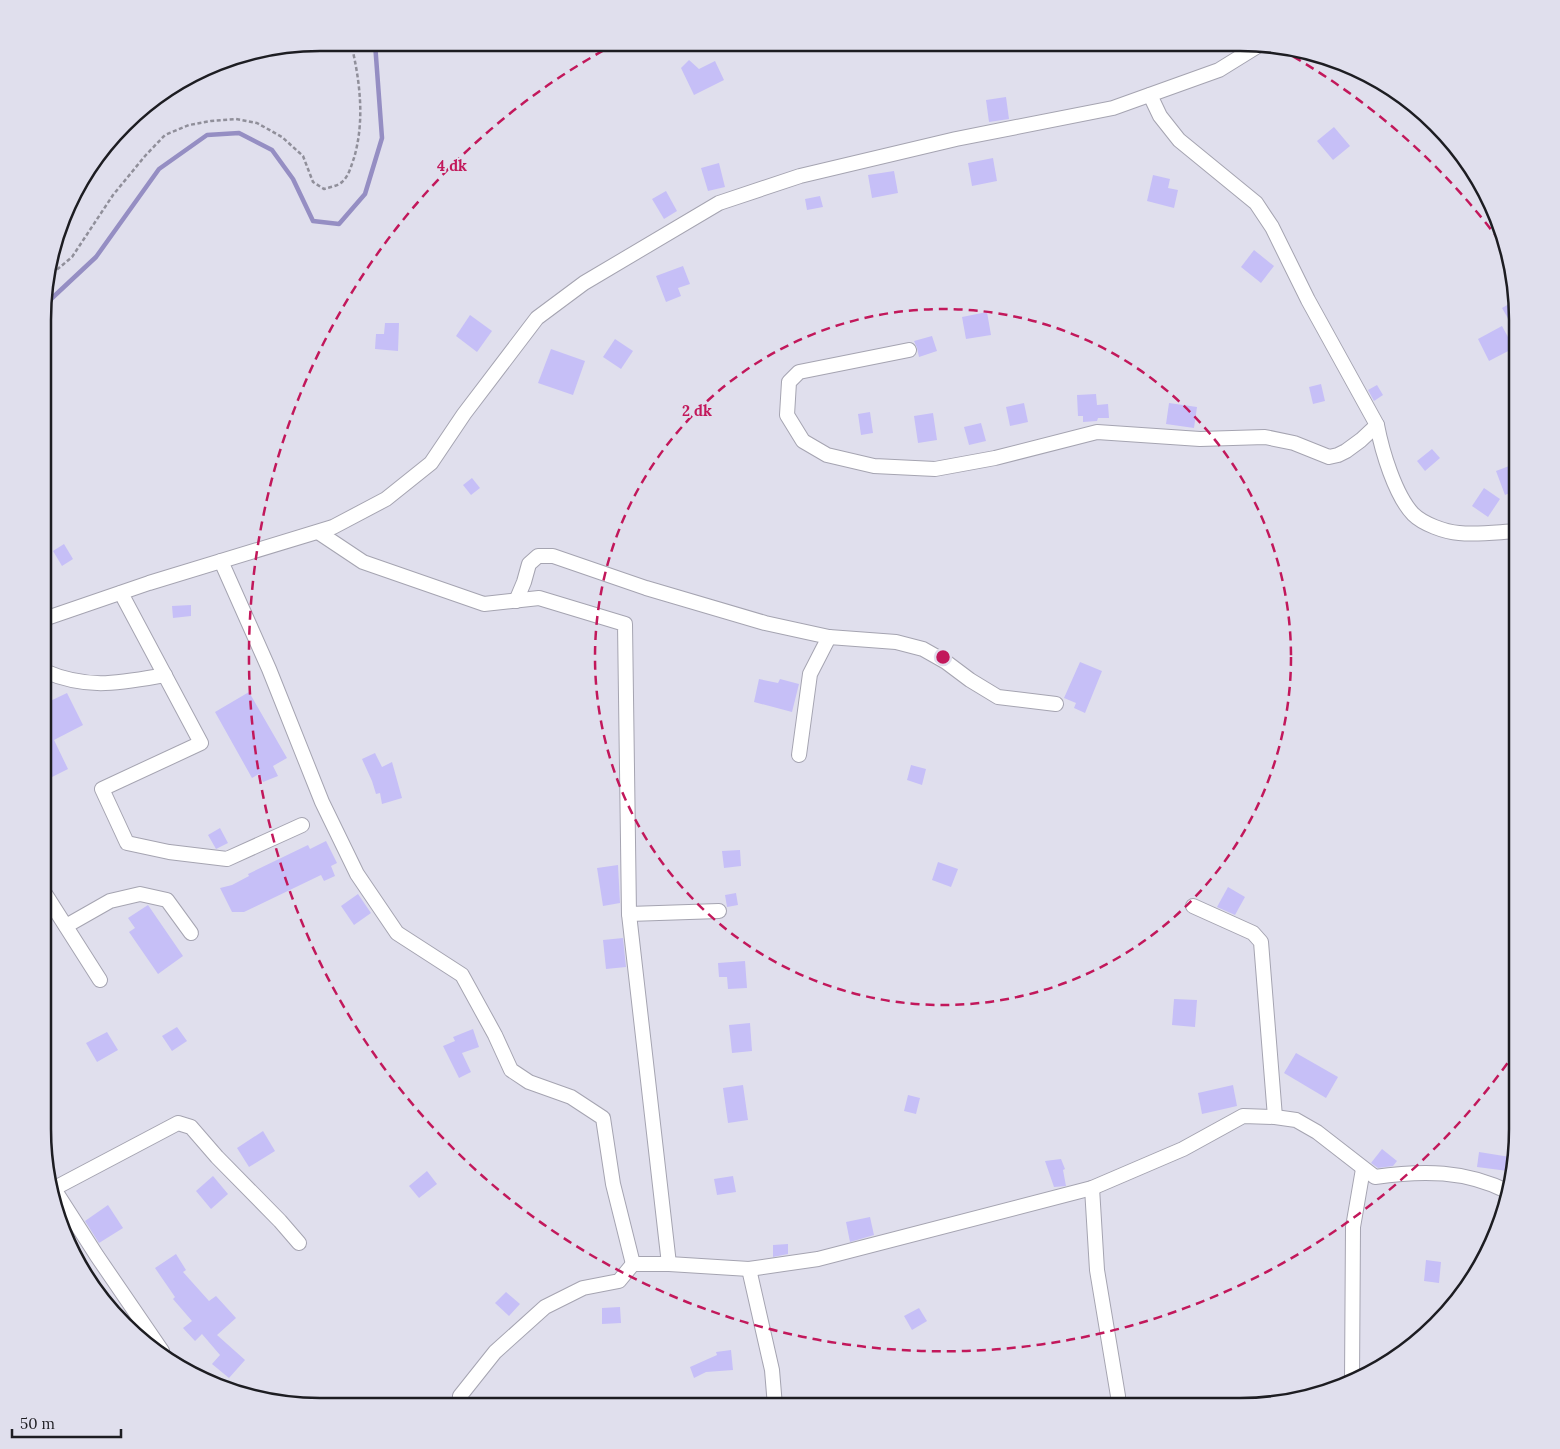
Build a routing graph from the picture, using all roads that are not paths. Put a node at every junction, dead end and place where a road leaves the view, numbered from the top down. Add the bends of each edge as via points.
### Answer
1 (1249, 52) edge
2 (1150, 95) junction
3 (909, 350) dead end
4 (1377, 425) junction
5 (1509, 531) edge
6 (318, 532) junction
7 (221, 561) junction
8 (121, 593) junction
9 (516, 601) junction
10 (51, 617) edge
11 (829, 637) junction
12 (51, 673) edge
13 (165, 675) junction
14 (1056, 704) dead end
15 (799, 755) dead end
16 (302, 825) dead end
17 (51, 903) edge
18 (1193, 906) dead end
19 (719, 911) dead end
20 (629, 914) junction
21 (66, 926) junction
22 (191, 933) dead end
23 (100, 980) dead end
24 (1275, 1117) junction
25 (1363, 1169) junction
26 (57, 1187) edge
27 (1092, 1188) junction
28 (1502, 1189) edge
29 (60, 1198) edge
30 (299, 1243) dead end
31 (633, 1264) junction
32 (669, 1264) junction
33 (749, 1269) junction
34 (155, 1340) edge
35 (1352, 1373) edge
36 (460, 1398) edge
37 (774, 1398) edge
38 (1118, 1398) edge

1 - 2 street via 1219,70
2 - 4 street via 1160,116 1179,140 1256,203 1272,227 1312,308
2 - 6 street via 1113,108 956,139 800,176 718,203 584,283 537,318 431,463 386,499
3 - 4 street via 800,372 789,382 787,415 803,441 827,455 874,466 935,469 996,458 1097,432 1200,439 1265,437 1294,443 1329,457 1346,451
4 - 5 street via 1394,480 1414,516 1459,533
6 - 7 street
6 - 9 street via 363,562 440,589 484,604
7 - 8 street
7 - 31 street via 269,669 322,802 357,874 397,933 462,975 512,1070 529,1082 571,1097 603,1118 613,1184
8 - 10 street
8 - 13 street
9 - 11 street via 529,564 538,556 553,556 765,623
9 - 20 street via 539,598 626,624
11 - 14 street via 896,642 923,649 998,697
11 - 15 street via 810,674
12 - 13 street via 80,683 120,683
13 - 16 street via 201,743 102,789 128,843 227,859
17 - 21 street
18 - 24 street via 1253,932 1261,942
19 - 20 street
20 - 32 street
21 - 22 street via 110,901 140,894 167,900
21 - 23 street
24 - 25 street via 1296,1120 1317,1132
24 - 27 street via 1243,1116 1183,1149
25 - 28 street via 1375,1177 1408,1172 1477,1178
25 - 35 street via 1353,1227
26 - 30 street via 178,1123 191,1127
27 - 33 street via 818,1259
27 - 38 street via 1097,1270
29 - 34 street
31 - 32 street
31 - 36 street via 619,1281 583,1288 545,1307 495,1352
32 - 33 street
33 - 37 street via 772,1370

